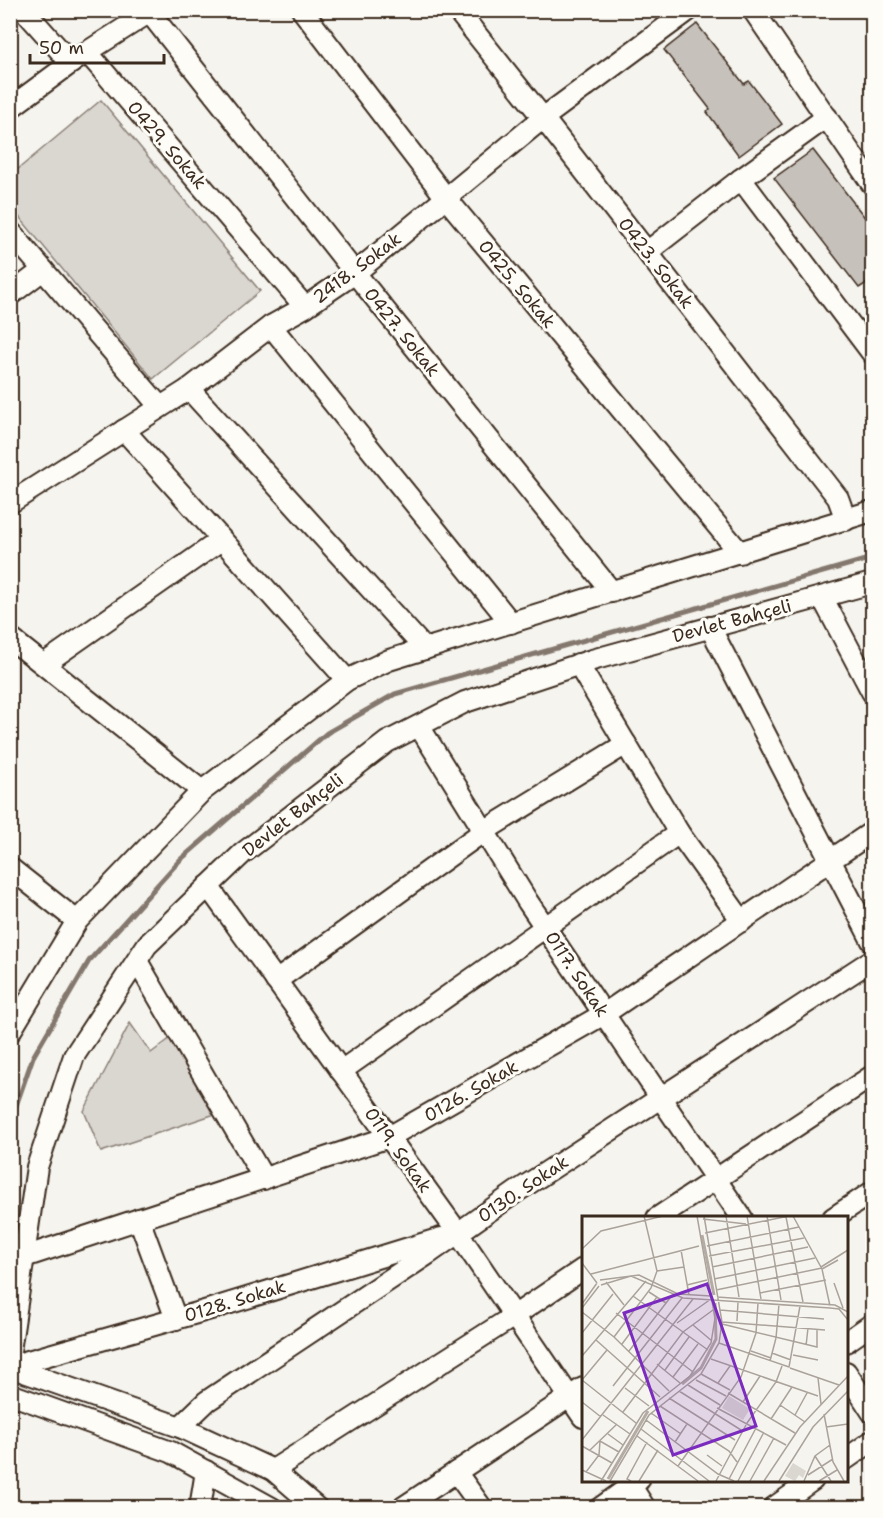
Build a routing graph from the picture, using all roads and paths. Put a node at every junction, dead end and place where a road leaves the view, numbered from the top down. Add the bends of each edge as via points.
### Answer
1 (24, 10) edge
2 (302, 10) edge
3 (457, 10) edge
4 (689, 10) edge
5 (753, 10) edge
6 (151, 12) edge
7 (79, 57) junction
8 (10, 108) edge
9 (827, 117) junction
10 (543, 118) junction
11 (741, 179) junction
12 (873, 184) edge
13 (446, 198) junction
14 (10, 231) edge
15 (647, 252) junction
16 (43, 270) junction
17 (355, 273) junction
18 (10, 295) edge
19 (305, 307) junction
20 (271, 326) junction
21 (873, 353) edge
22 (189, 389) junction
23 (160, 408) junction
24 (124, 430) junction
25 (10, 503) edge
26 (873, 511) edge
27 (846, 520) junction
28 (221, 540) junction
29 (740, 553) junction
30 (873, 583) edge
31 (612, 592) junction
32 (822, 597) junction
33 (511, 623) junction
34 (710, 627) junction
35 (10, 638) edge
36 (425, 650) junction
37 (44, 664) junction
38 (578, 664) junction
39 (347, 681) junction
40 (873, 692) edge
41 (419, 726) junction
42 (626, 744) junction
43 (202, 791) junction
44 (484, 831) junction
45 (873, 832) edge
46 (680, 834) junction
47 (831, 861) junction
48 (10, 868) edge
49 (208, 886) junction
50 (77, 921) junction
51 (742, 921) junction
52 (545, 927) junction
53 (873, 941) edge
54 (873, 960) edge
55 (137, 961) junction
56 (276, 981) junction
57 (604, 1014) junction
58 (10, 1032) edge
59 (341, 1071) junction
60 (873, 1076) edge
61 (661, 1098) junction
62 (389, 1137) junction
63 (264, 1179) junction
64 (716, 1179) junction
65 (873, 1192) edge
66 (660, 1216) edge
67 (741, 1216) edge
68 (836, 1216) edge
69 (139, 1219) junction
70 (458, 1233) junction
71 (24, 1257) junction
72 (582, 1270) edge
73 (514, 1316) junction
74 (176, 1319) junction
75 (873, 1324) edge
76 (847, 1341) edge
77 (10, 1351) edge
78 (10, 1366) edge
79 (847, 1373) edge
80 (577, 1393) edge
81 (10, 1394) edge
82 (873, 1412) edge
83 (582, 1413) edge
84 (180, 1427) junction
85 (873, 1441) edge
86 (847, 1458) edge
87 (273, 1470) junction
88 (206, 1471) junction
89 (456, 1472) junction
90 (632, 1482) edge
91 (810, 1482) edge
92 (200, 1508) edge
93 (272, 1508) edge
94 (317, 1508) edge
95 (402, 1508) edge
96 (482, 1508) edge
97 (600, 1508) edge
98 (645, 1508) edge
99 (773, 1508) edge

1 - 7 street, 0429. Sokak
2 - 13 street, 0425. Sokak
3 - 10 street, 0423. Sokak
4 - 10 street, 2418. Sokak
5 - 9 street
6 - 7 street
6 - 17 street, 0427. Sokak
7 - 8 street
7 - 19 street, 0429. Sokak
9 - 11 street
9 - 12 street
10 - 13 street, 2418. Sokak
10 - 15 street, 0423. Sokak
11 - 15 street
11 - 21 street
13 - 17 street, 2418. Sokak
13 - 29 street, 0425. Sokak
14 - 16 street
15 - 27 street, 0423. Sokak via 838,498
16 - 18 street
16 - 23 street
17 - 19 street, 2418. Sokak
17 - 31 street, 0427. Sokak
19 - 20 street, 2418. Sokak
20 - 22 street, 2418. Sokak
20 - 33 street
22 - 23 street, 2418. Sokak
22 - 36 street
23 - 24 street, 2418. Sokak
24 - 25 street, 2418. Sokak
24 - 28 street
26 - 27 street
27 - 29 street
28 - 37 street
28 - 39 street
29 - 31 street
30 - 32 street, Devlet Bahçeli
31 - 33 street
32 - 34 street, Devlet Bahçeli
32 - 40 street
33 - 36 street
34 - 38 street, Devlet Bahçeli
34 - 47 street
35 - 37 street
36 - 39 street via 389,660
37 - 43 street
38 - 41 street, Devlet Bahçeli via 465,702
38 - 42 street
39 - 43 street
41 - 44 street, 0117. Sokak
41 - 49 street, Devlet Bahçeli via 387,742
42 - 44 street
42 - 46 street
43 - 50 street
44 - 52 street, 0117. Sokak
44 - 56 street
45 - 47 street, 0126. Sokak
46 - 51 street
46 - 52 street
47 - 51 street, 0126. Sokak
47 - 53 street
48 - 50 street
49 - 55 street, Devlet Bahçeli via 147,945
49 - 56 street, 0119. Sokak
50 - 58 street
51 - 57 street, 0126. Sokak
52 - 57 street, 0117. Sokak
52 - 59 street
54 - 61 street, 0130. Sokak
55 - 63 street
55 - 71 street, Devlet Bahçeli via 74,1056 37,1167
56 - 59 street, 0119. Sokak
57 - 61 street, 0117. Sokak
57 - 62 street, 0126. Sokak
59 - 62 street, 0119. Sokak
60 - 64 street
61 - 64 street, 0117. Sokak
61 - 70 street, 0130. Sokak
62 - 63 street, 0126. Sokak
62 - 70 street, 0119. Sokak
63 - 69 street, 0126. Sokak
64 - 66 street
64 - 67 street, 0117. Sokak
65 - 68 street
69 - 71 street, 0126. Sokak
69 - 74 street
70 - 73 street, 0119. Sokak
70 - 74 street, 0128. Sokak
70 - 84 street, 0130. Sokak via 207,1401
71 - 77 street, Devlet Bahçeli
72 - 73 street
73 - 80 street, 0119. Sokak
73 - 87 street
74 - 78 street, 0128. Sokak
75 - 76 street
78 - 84 street
79 - 82 street
80 - 83 street, 0119. Sokak
80 - 89 street
81 - 88 street via 171,1452
84 - 87 street
85 - 86 street
87 - 94 street
88 - 92 street
88 - 93 street
89 - 95 street
89 - 96 street
90 - 97 street
90 - 98 street
91 - 99 street

